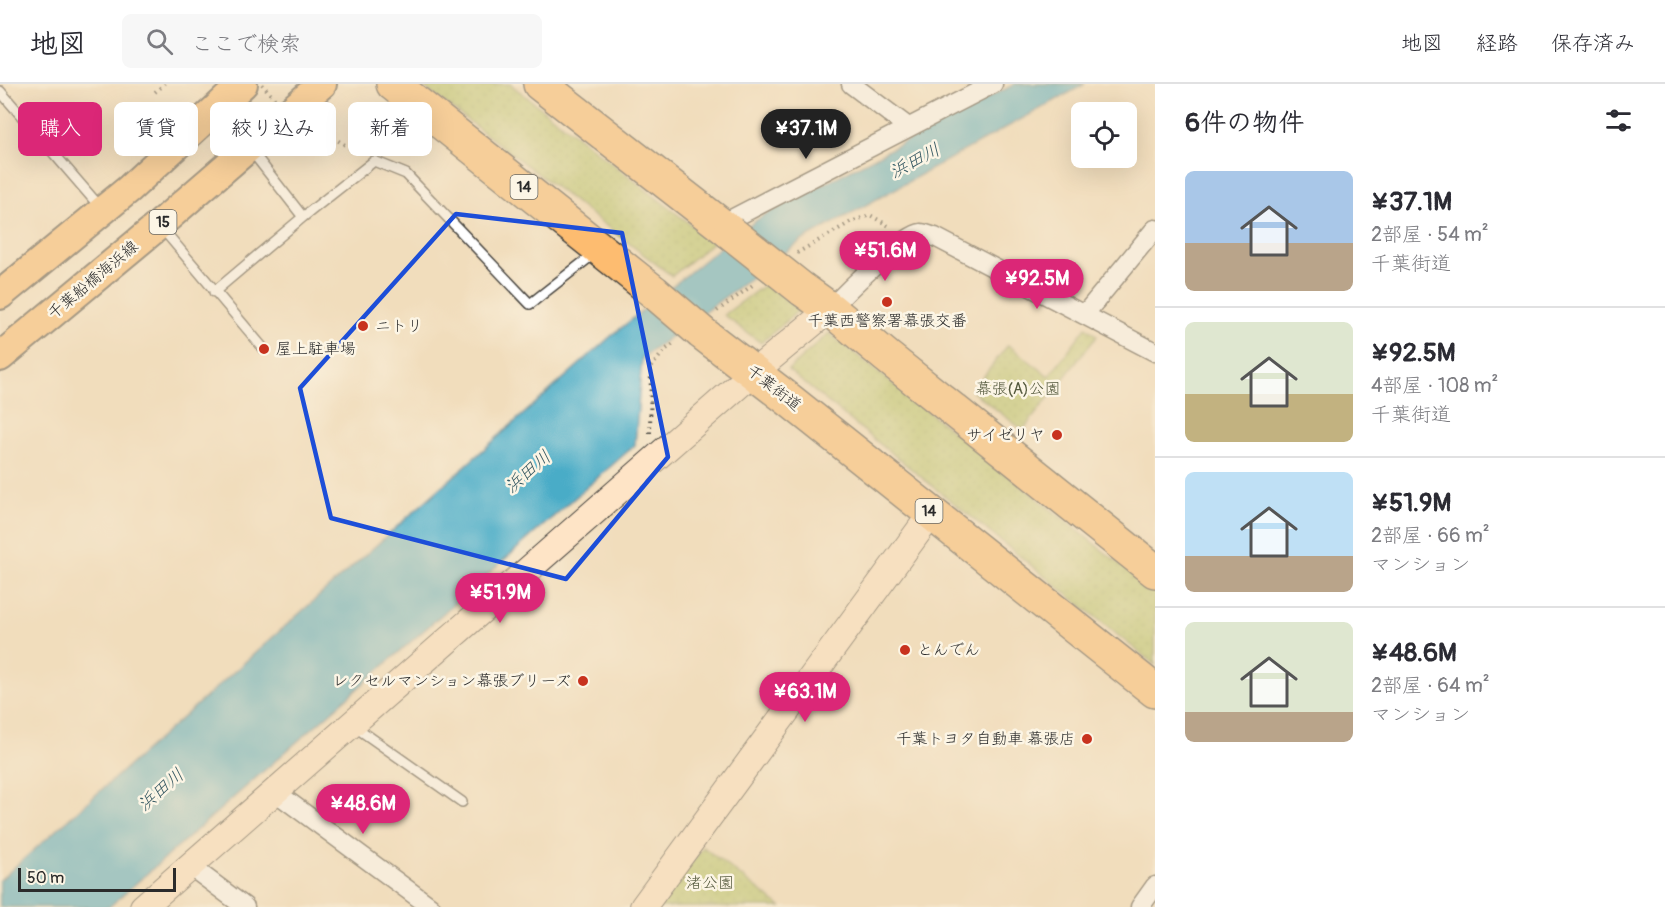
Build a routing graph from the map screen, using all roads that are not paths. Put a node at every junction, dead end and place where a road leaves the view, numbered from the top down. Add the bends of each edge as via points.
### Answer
1 (243, 84) edge
2 (322, 84) edge
3 (393, 84) edge
4 (540, 84) edge
5 (851, 84) edge
6 (982, 86) edge
7 (0, 91) edge
8 (302, 102) edge
9 (908, 127) junction
10 (241, 156) edge
11 (255, 156) edge
12 (103, 211) junction
13 (303, 217) junction
14 (159, 225) junction
15 (725, 228) junction
16 (1155, 229) edge
17 (601, 248) junction
18 (0, 295) edge
19 (217, 295) junction
20 (830, 309) junction
21 (1084, 315) junction
22 (264, 349) dead end
23 (1155, 352) edge
24 (0, 357) edge
25 (754, 372) junction
26 (932, 513) junction
27 (1155, 571) edge
28 (1155, 691) edge
29 (352, 724) junction
30 (274, 791) junction
31 (462, 802) dead end
32 (190, 866) junction
33 (1155, 886) edge
34 (143, 907) edge
35 (245, 907) edge
36 (431, 907) edge
37 (643, 907) edge
38 (1140, 907) edge

1 - 12 main road
2 - 8 main road, 千葉船橋海浜線 / 15
3 - 17 highway, 千葉街道 / 14
4 - 15 highway
5 - 9 street
6 - 9 street
7 - 12 lane
9 - 15 street
10 - 14 main road, 千葉船橋海浜線 / 15
11 - 13 lane
12 - 18 main road
13 - 17 lane via 374,161 406,174 530,304
13 - 19 lane
14 - 19 lane
14 - 24 main road, 千葉船橋海浜線 / 15
15 - 20 highway, bridge
16 - 21 street
17 - 25 highway, 千葉街道 / 14, bridge
19 - 22 lane
20 - 21 street via 909,237 921,233
20 - 25 street
20 - 27 highway
21 - 23 street
25 - 26 highway, 千葉街道 / 14
25 - 29 street
26 - 28 highway, 千葉街道 / 14
26 - 37 street
29 - 30 street
29 - 31 lane
30 - 32 street
30 - 36 street
32 - 34 street
32 - 35 street
33 - 38 street

